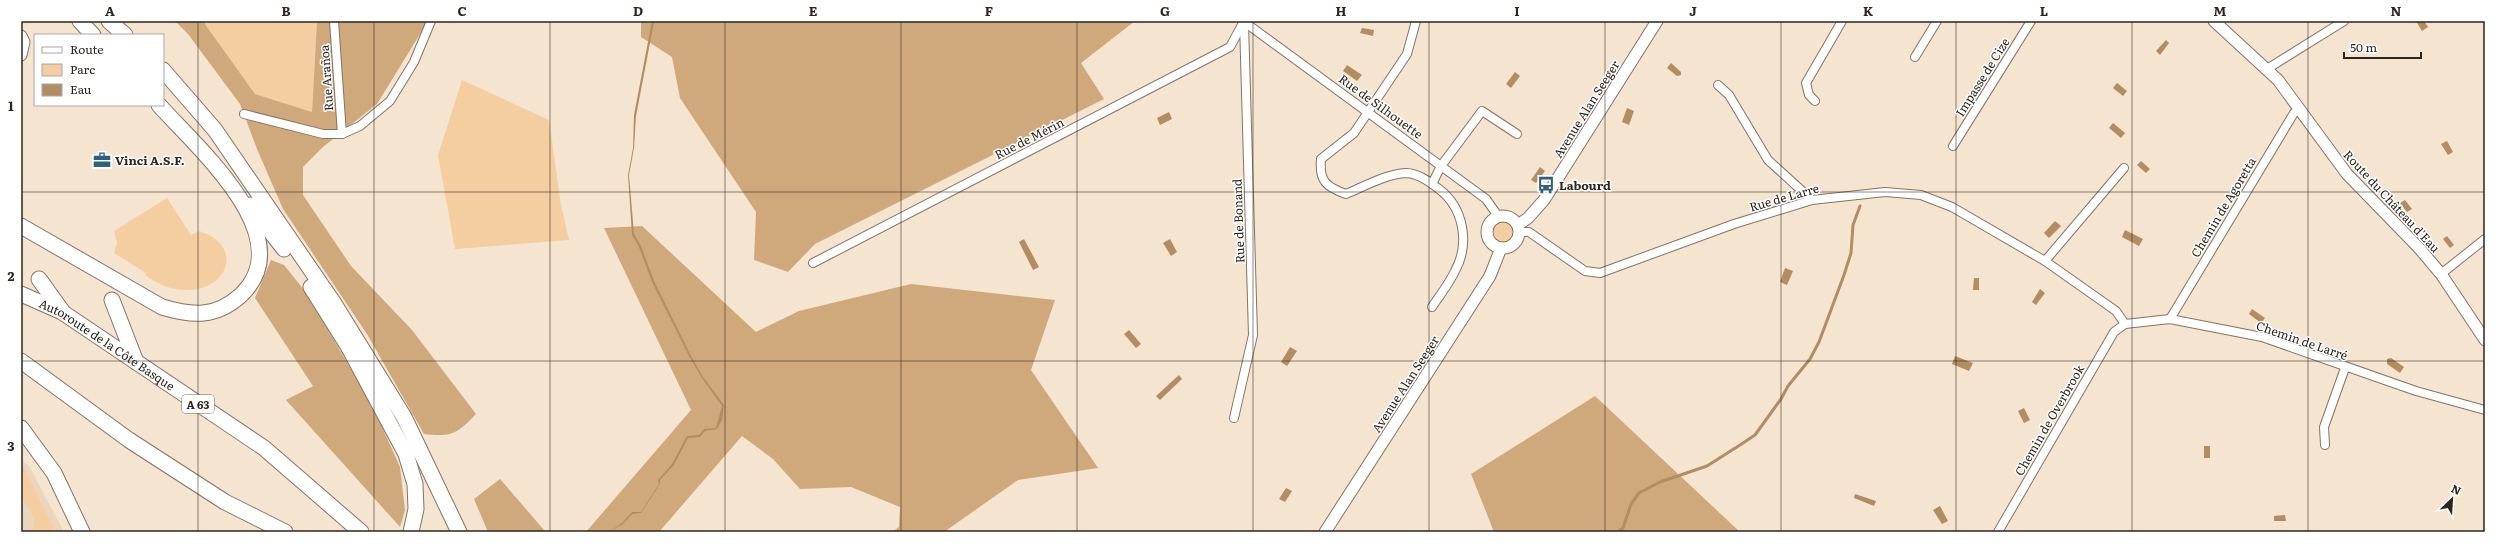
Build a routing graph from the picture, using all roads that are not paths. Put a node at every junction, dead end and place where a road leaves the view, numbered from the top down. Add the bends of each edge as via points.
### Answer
1 (80, 21) edge
2 (109, 21) edge
3 (334, 21) edge
4 (431, 21) edge
5 (1244, 21) edge
6 (1416, 21) edge
7 (1657, 21) edge
8 (1842, 21) edge
9 (1937, 21) edge
10 (2031, 21) edge
11 (2214, 21) edge
12 (2344, 21) edge
13 (92, 34) edge
14 (123, 34) edge
15 (23, 39) edge
16 (21, 55) edge
17 (1915, 57) dead end
18 (2267, 69) junction
19 (164, 71) edge
20 (1718, 85) dead end
21 (1815, 101) dead end
22 (160, 106) edge
23 (2299, 109) junction
24 (1367, 111) junction
25 (244, 114) dead end
26 (342, 134) junction
27 (1517, 134) dead end
28 (1953, 146) dead end
29 (1441, 166) junction
30 (2124, 168) dead end
31 (226, 177) junction
32 (1432, 184) junction
33 (1812, 200) junction
34 (1498, 216) junction
35 (21, 226) edge
36 (1519, 229) junction
37 (2485, 239) edge
38 (1501, 248) junction
39 (2045, 261) junction
40 (813, 263) dead end
41 (2441, 274) junction
42 (39, 279) dead end
43 (21, 294) edge
44 (112, 300) dead end
45 (1432, 307) dead end
46 (62, 312) junction
47 (2170, 319) junction
48 (2125, 324) junction
49 (2485, 340) edge
50 (21, 361) edge
51 (136, 362) junction
52 (2344, 368) junction
53 (389, 395) junction
54 (2485, 410) edge
55 (1234, 418) dead end
56 (21, 428) edge
57 (2325, 445) dead end
58 (82, 532) edge
59 (285, 532) edge
60 (362, 532) edge
61 (411, 532) edge
62 (421, 532) edge
63 (459, 532) edge
64 (1325, 532) edge
65 (1998, 532) edge

1 - 13 highway
2 - 14 highway
3 - 26 street, Rue Arañoa
4 - 26 street via 414,62 390,101 360,126
5 - 24 street, Rue de Silhouette
5 - 40 street, Rue de Mérin via 1230,47
5 - 55 street, Rue de Bonand via 1253,335
6 - 24 street via 1407,54
7 - 36 main road, Avenue Alan Seeger via 1544,200
8 - 21 street via 1806,83 1809,95
9 - 17 street
10 - 28 street, Impasse de Cize
11 - 18 main road, Route du Château d'Eau
12 - 18 street
15 - 16 main road
18 - 23 main road, Route du Château d'Eau
19 - 53 highway via 215,130 333,302
20 - 33 street via 1729,95 1768,160
22 - 31 highway
23 - 41 main road, Route du Château d'Eau via 2347,174
23 - 47 street, Chemin de Agoretta via 2294,113
24 - 29 street, Rue de Silhouette
24 - 32 street via 1354,133 1320,159 1320,173 1330,188 1346,194 1387,177 1407,173
25 - 26 street via 323,134
27 - 29 street via 1482,111
29 - 32 street
29 - 34 street, Rue de Silhouette via 1486,199
30 - 39 street
31 - 35 highway via 250,217 260,246 258,271 248,289 229,306 207,313 185,314 162,307
31 - 61 highway via 257,212 305,278 383,407 406,454 415,484 416,509
32 - 45 street via 1447,196 1462,220 1464,245 1456,270
33 - 36 street, Rue de Larre via 1734,224 1600,273 1585,271 1529,232
33 - 39 street, Rue de Larre via 1885,192 1921,195 1952,207
34 - 36 main road via 1512,218
34 - 38 main road via 1490,223 1487,233 1491,243
36 - 38 main road via 1515,243
37 - 41 street
38 - 64 main road, Avenue Alan Seeger via 1490,276
39 - 48 street, Rue de Larre via 2116,311
41 - 49 main road, Route du Château d'Eau
42 - 46 highway
43 - 46 highway, Autoroute de la Côte Basque / A 63
44 - 51 highway
46 - 51 highway, Autoroute de la Côte Basque / A 63
47 - 48 street, Chemin de Larré
47 - 52 street, Chemin de Larré via 2262,337
48 - 65 street, Chemin de Overbrook via 2114,332
50 - 59 highway via 129,440 225,502
51 - 60 highway, Autoroute de la Côte Basque / A 63 via 264,448
52 - 54 street, Chemin de Larré
52 - 57 street via 2324,428
53 - 62 highway via 423,484 424,512
53 - 63 highway via 404,417
56 - 58 highway via 54,473

